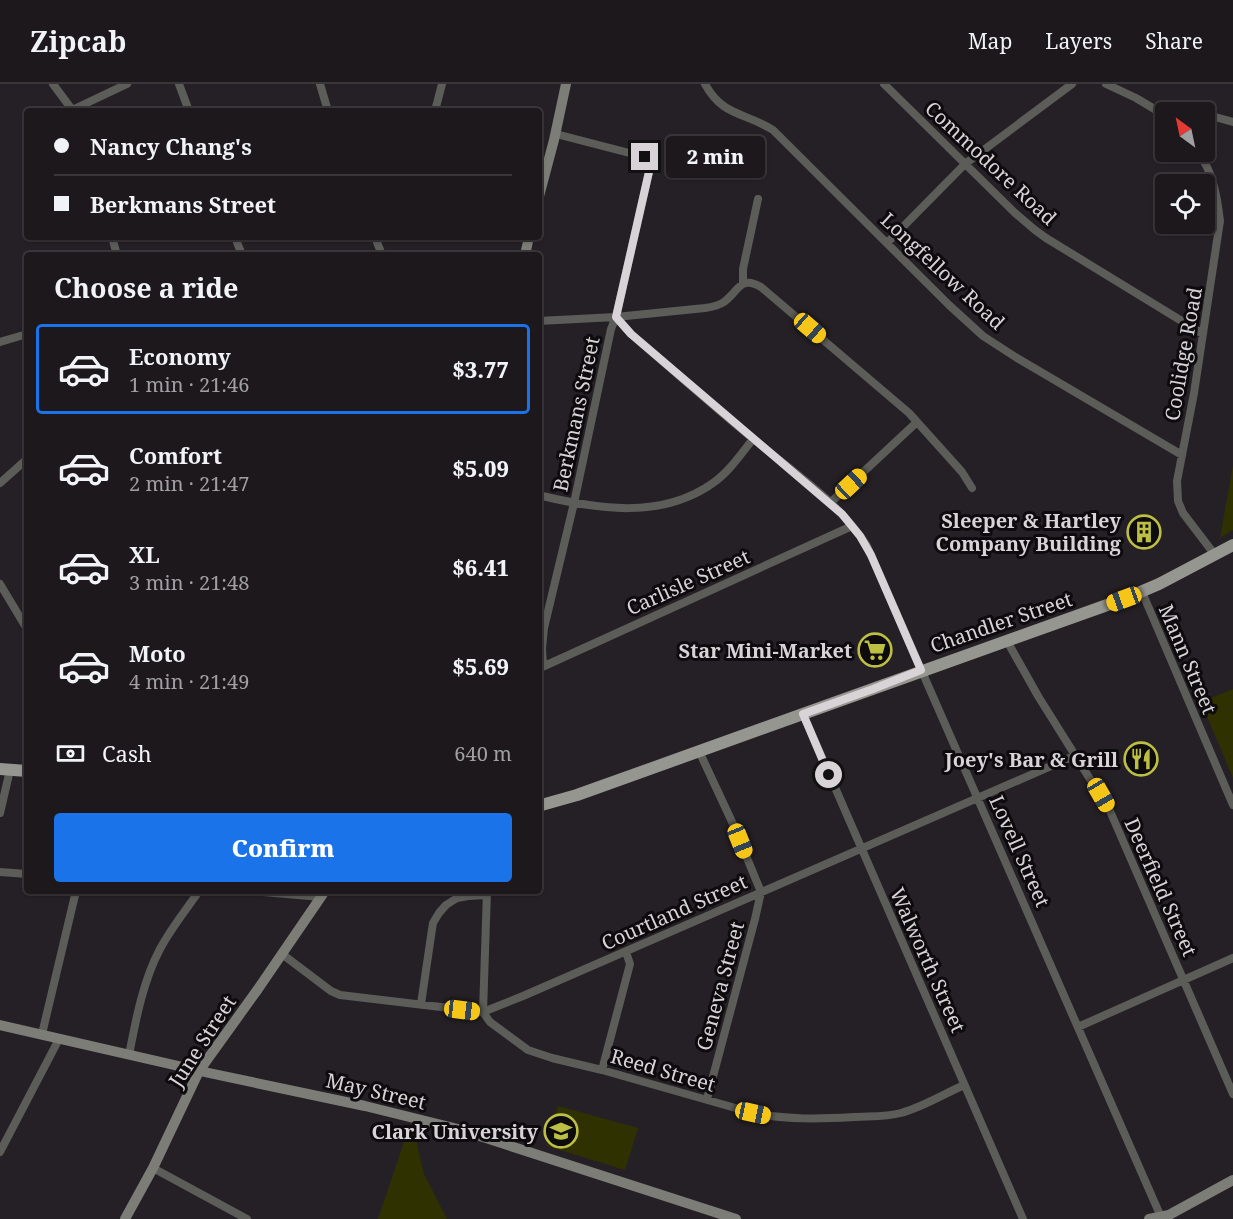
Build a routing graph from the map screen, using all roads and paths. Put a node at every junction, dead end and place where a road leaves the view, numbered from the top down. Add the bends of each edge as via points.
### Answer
1 (54, 84) edge
2 (127, 84) edge
3 (179, 84) edge
4 (320, 84) edge
5 (442, 84) edge
6 (566, 84) edge
7 (705, 84) edge
8 (884, 84) edge
9 (1072, 84) edge
10 (1106, 84) edge
11 (70, 108) edge
12 (78, 108) edge
13 (188, 108) edge
14 (327, 108) edge
15 (436, 108) edge
16 (1155, 108) edge
17 (1215, 117) edge
18 (1233, 122) edge
19 (556, 134) junction
20 (1203, 162) edge
21 (965, 164) junction
22 (542, 185) edge
23 (758, 199) dead end
24 (887, 243) junction
25 (743, 283) junction
26 (616, 317) junction
27 (542, 321) edge
28 (1203, 334) junction
29 (24, 335) edge
30 (0, 342) edge
31 (917, 422) junction
32 (753, 439) junction
33 (1182, 455) junction
34 (24, 462) edge
35 (0, 483) edge
36 (972, 488) dead end
37 (542, 496) edge
38 (574, 503) junction
39 (830, 503) junction
40 (852, 526) junction
41 (1233, 545) edge
42 (1215, 555) junction
43 (0, 584) edge
44 (1142, 592) junction
45 (24, 624) edge
46 (1006, 641) junction
47 (542, 648) edge
48 (542, 667) edge
49 (921, 670) junction
50 (803, 714) junction
51 (699, 751) junction
52 (1074, 756) junction
53 (5, 770) edge
54 (24, 771) edge
55 (978, 799) junction
56 (542, 805) edge
57 (1233, 805) edge
58 (0, 813) edge
59 (862, 849) junction
60 (0, 872) edge
61 (24, 873) edge
62 (761, 892) junction
63 (75, 894) edge
64 (197, 894) edge
65 (323, 894) edge
66 (481, 894) edge
67 (487, 894) edge
68 (626, 952) junction
69 (282, 954) junction
70 (1233, 958) edge
71 (1184, 980) junction
72 (421, 1004) junction
73 (483, 1012) junction
74 (0, 1025) edge
75 (1078, 1027) junction
76 (42, 1034) junction
77 (59, 1039) junction
78 (129, 1055) junction
79 (602, 1070) junction
80 (199, 1071) junction
81 (964, 1085) junction
82 (1233, 1094) edge
83 (707, 1099) junction
84 (0, 1152) edge
85 (153, 1168) junction
86 (1233, 1180) edge
87 (1162, 1218) edge
88 (125, 1219) edge
89 (247, 1219) edge
90 (736, 1219) edge
91 (1023, 1219) edge
92 (1149, 1219) edge

1 - 11 street
2 - 12 street
3 - 13 street
4 - 14 street
5 - 15 street
6 - 19 street
7 - 24 street, Longfellow Road via 710,94 730,111 773,130
8 - 21 street, Commodore Road
9 - 21 street
10 - 16 street
17 - 18 street
19 - 22 street
19 - 26 street, Berkmans Street via 645,157 651,163
20 - 28 street, Coolidge Road via 1218,198 1220,221
21 - 24 street
21 - 28 street, Commodore Road via 1035,230
23 - 25 street
24 - 33 street, Longfellow Road via 983,336
25 - 26 street via 714,306
25 - 31 street via 761,287
26 - 27 street
26 - 32 street, Lovell Street
26 - 38 street, Berkmans Street
28 - 33 street, Coolidge Road
29 - 30 street
31 - 36 street
31 - 39 street
32 - 38 street via 713,483 678,501 635,509
32 - 39 street, Lovell Street
33 - 42 street, Coolidge Road via 1178,501
34 - 35 street
37 - 38 street
38 - 47 street, Berkmans Street
39 - 40 street, Lovell Street
40 - 48 street, Carlisle Street
40 - 49 street, Lovell Street via 871,555
41 - 42 main road, Chandler Street
42 - 44 main road, Chandler Street
43 - 45 street
44 - 46 main road, Chandler Street
44 - 57 street, Mann Street
46 - 49 main road, Chandler Street
46 - 52 street, Deerfield Street
49 - 50 main road, Chandler Street
49 - 55 street, Lovell Street
50 - 51 main road, Chandler Street
50 - 59 street, Walworth Street
51 - 56 main road, Chandler Street
51 - 62 street
52 - 55 street, Courtland Street
52 - 71 street, Deerfield Street via 1110,810
53 - 54 main road
53 - 58 street
55 - 59 street, Courtland Street
55 - 75 street, Lovell Street
59 - 62 street, Courtland Street
59 - 81 street, Walworth Street
60 - 61 street
62 - 68 street, Courtland Street
62 - 83 street, Geneva Street
63 - 76 street
64 - 78 street via 159,951 139,1006
65 - 69 street, June Street
66 - 72 street via 457,898 446,905 433,923
67 - 73 street
68 - 73 street, Courtland Street
68 - 79 street via 630,964
69 - 72 street, Courtland Street via 340,995
69 - 80 street, June Street
70 - 71 street
71 - 75 street
71 - 82 street, Deerfield Street
72 - 73 street, Courtland Street
73 - 79 street, Reed Street via 490,1022 528,1050
74 - 76 street, May Street
75 - 87 street, Lovell Street
76 - 77 street, May Street
77 - 78 street, May Street
77 - 84 street
78 - 80 street, May Street
79 - 83 street, Reed Street
80 - 85 street, June Street
80 - 90 street, May Street via 458,1129
81 - 83 street, Reed Street via 901,1113 827,1119 779,1118
81 - 91 street, Walworth Street
85 - 88 street, June Street
85 - 89 street
86 - 87 street
87 - 92 street

